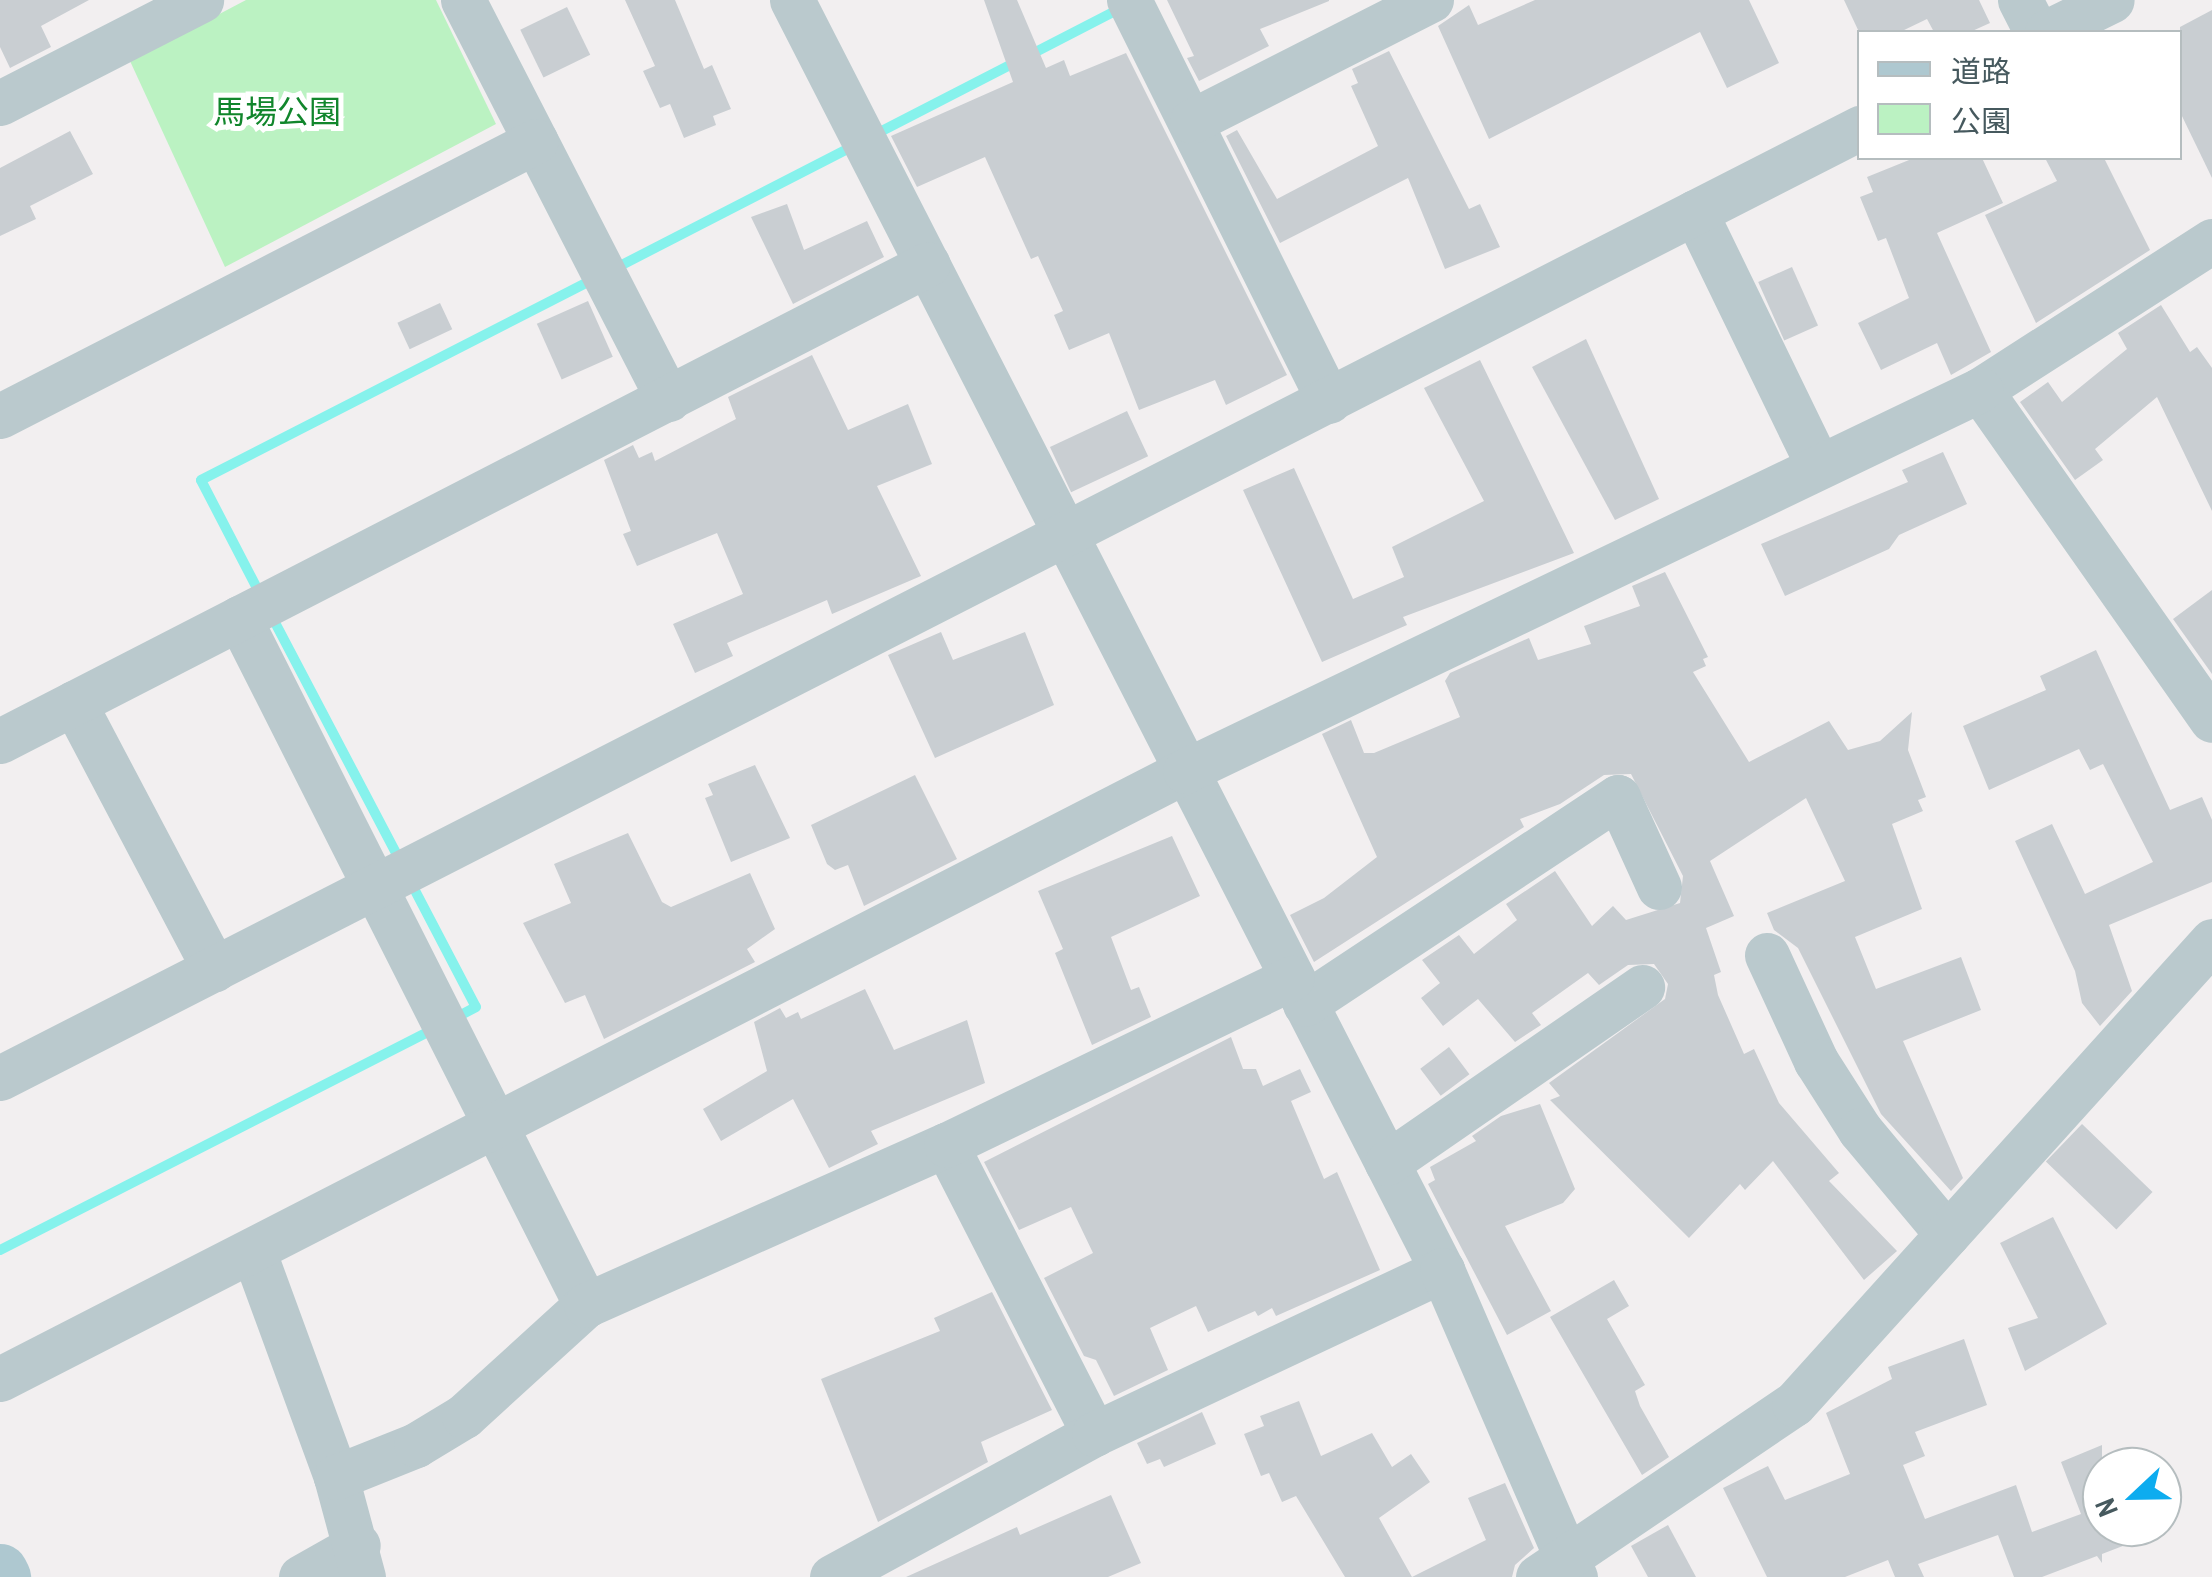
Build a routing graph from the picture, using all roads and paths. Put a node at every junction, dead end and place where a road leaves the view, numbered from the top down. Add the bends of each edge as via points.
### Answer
1 (201, 0) edge
2 (463, 0) edge
3 (792, 0) edge
4 (1129, 0) edge
5 (1430, 0) edge
6 (2020, 0) edge
7 (2112, 0) edge
8 (2035, 30) edge
9 (2051, 30) edge
10 (0, 103) edge
11 (1192, 122) junction
12 (1857, 130) edge
13 (536, 141) junction
14 (1695, 212) junction
15 (2212, 241) edge
16 (928, 264) junction
17 (1980, 390) junction
18 (668, 399) junction
19 (1328, 401) junction
20 (0, 416) edge
21 (1818, 465) junction
22 (1062, 534) junction
23 (238, 618) junction
24 (74, 703) junction
25 (2212, 720) edge
26 (0, 741) edge
27 (1185, 771) junction
28 (378, 886) junction
29 (1659, 888) dead end
30 (2212, 941) edge
31 (1767, 955) dead end
32 (214, 969) junction
33 (1642, 987) dead end
34 (1299, 991) junction
35 (0, 1078) edge
36 (497, 1119) junction
37 (946, 1145) junction
38 (1386, 1162) junction
39 (1947, 1234) junction
40 (254, 1250) junction
41 (1442, 1270) junction
42 (586, 1305) junction
43 (0, 1379) edge
44 (1094, 1434) junction
45 (336, 1477) junction
46 (361, 1561) edge
47 (1561, 1570) edge
48 (301, 1577) edge
49 (832, 1577) edge

1 - 10 street
2 - 13 street
3 - 16 street
4 - 11 street
5 - 11 street
6 - 8 street
7 - 9 street
11 - 19 street
12 - 14 street
13 - 18 street
13 - 20 street
14 - 19 street
14 - 21 street
15 - 17 street
16 - 18 street
16 - 22 street
17 - 21 street
17 - 25 street
18 - 23 street
19 - 22 street
21 - 27 street
22 - 27 street
22 - 28 street
23 - 24 street
23 - 28 street
24 - 26 street
24 - 32 street
27 - 34 street
27 - 36 street
28 - 32 street
28 - 36 street
29 - 34 street via 1618,797
30 - 39 street
31 - 39 street via 1816,1062 1860,1130
32 - 35 street
33 - 38 street
34 - 37 street
34 - 38 street
36 - 40 street
36 - 42 street
37 - 42 street
37 - 44 street
38 - 41 street
39 - 47 street via 1794,1404
40 - 43 street
40 - 45 street
41 - 44 street
41 - 47 street
42 - 45 street via 464,1416
44 - 49 street
45 - 46 street
46 - 48 street

